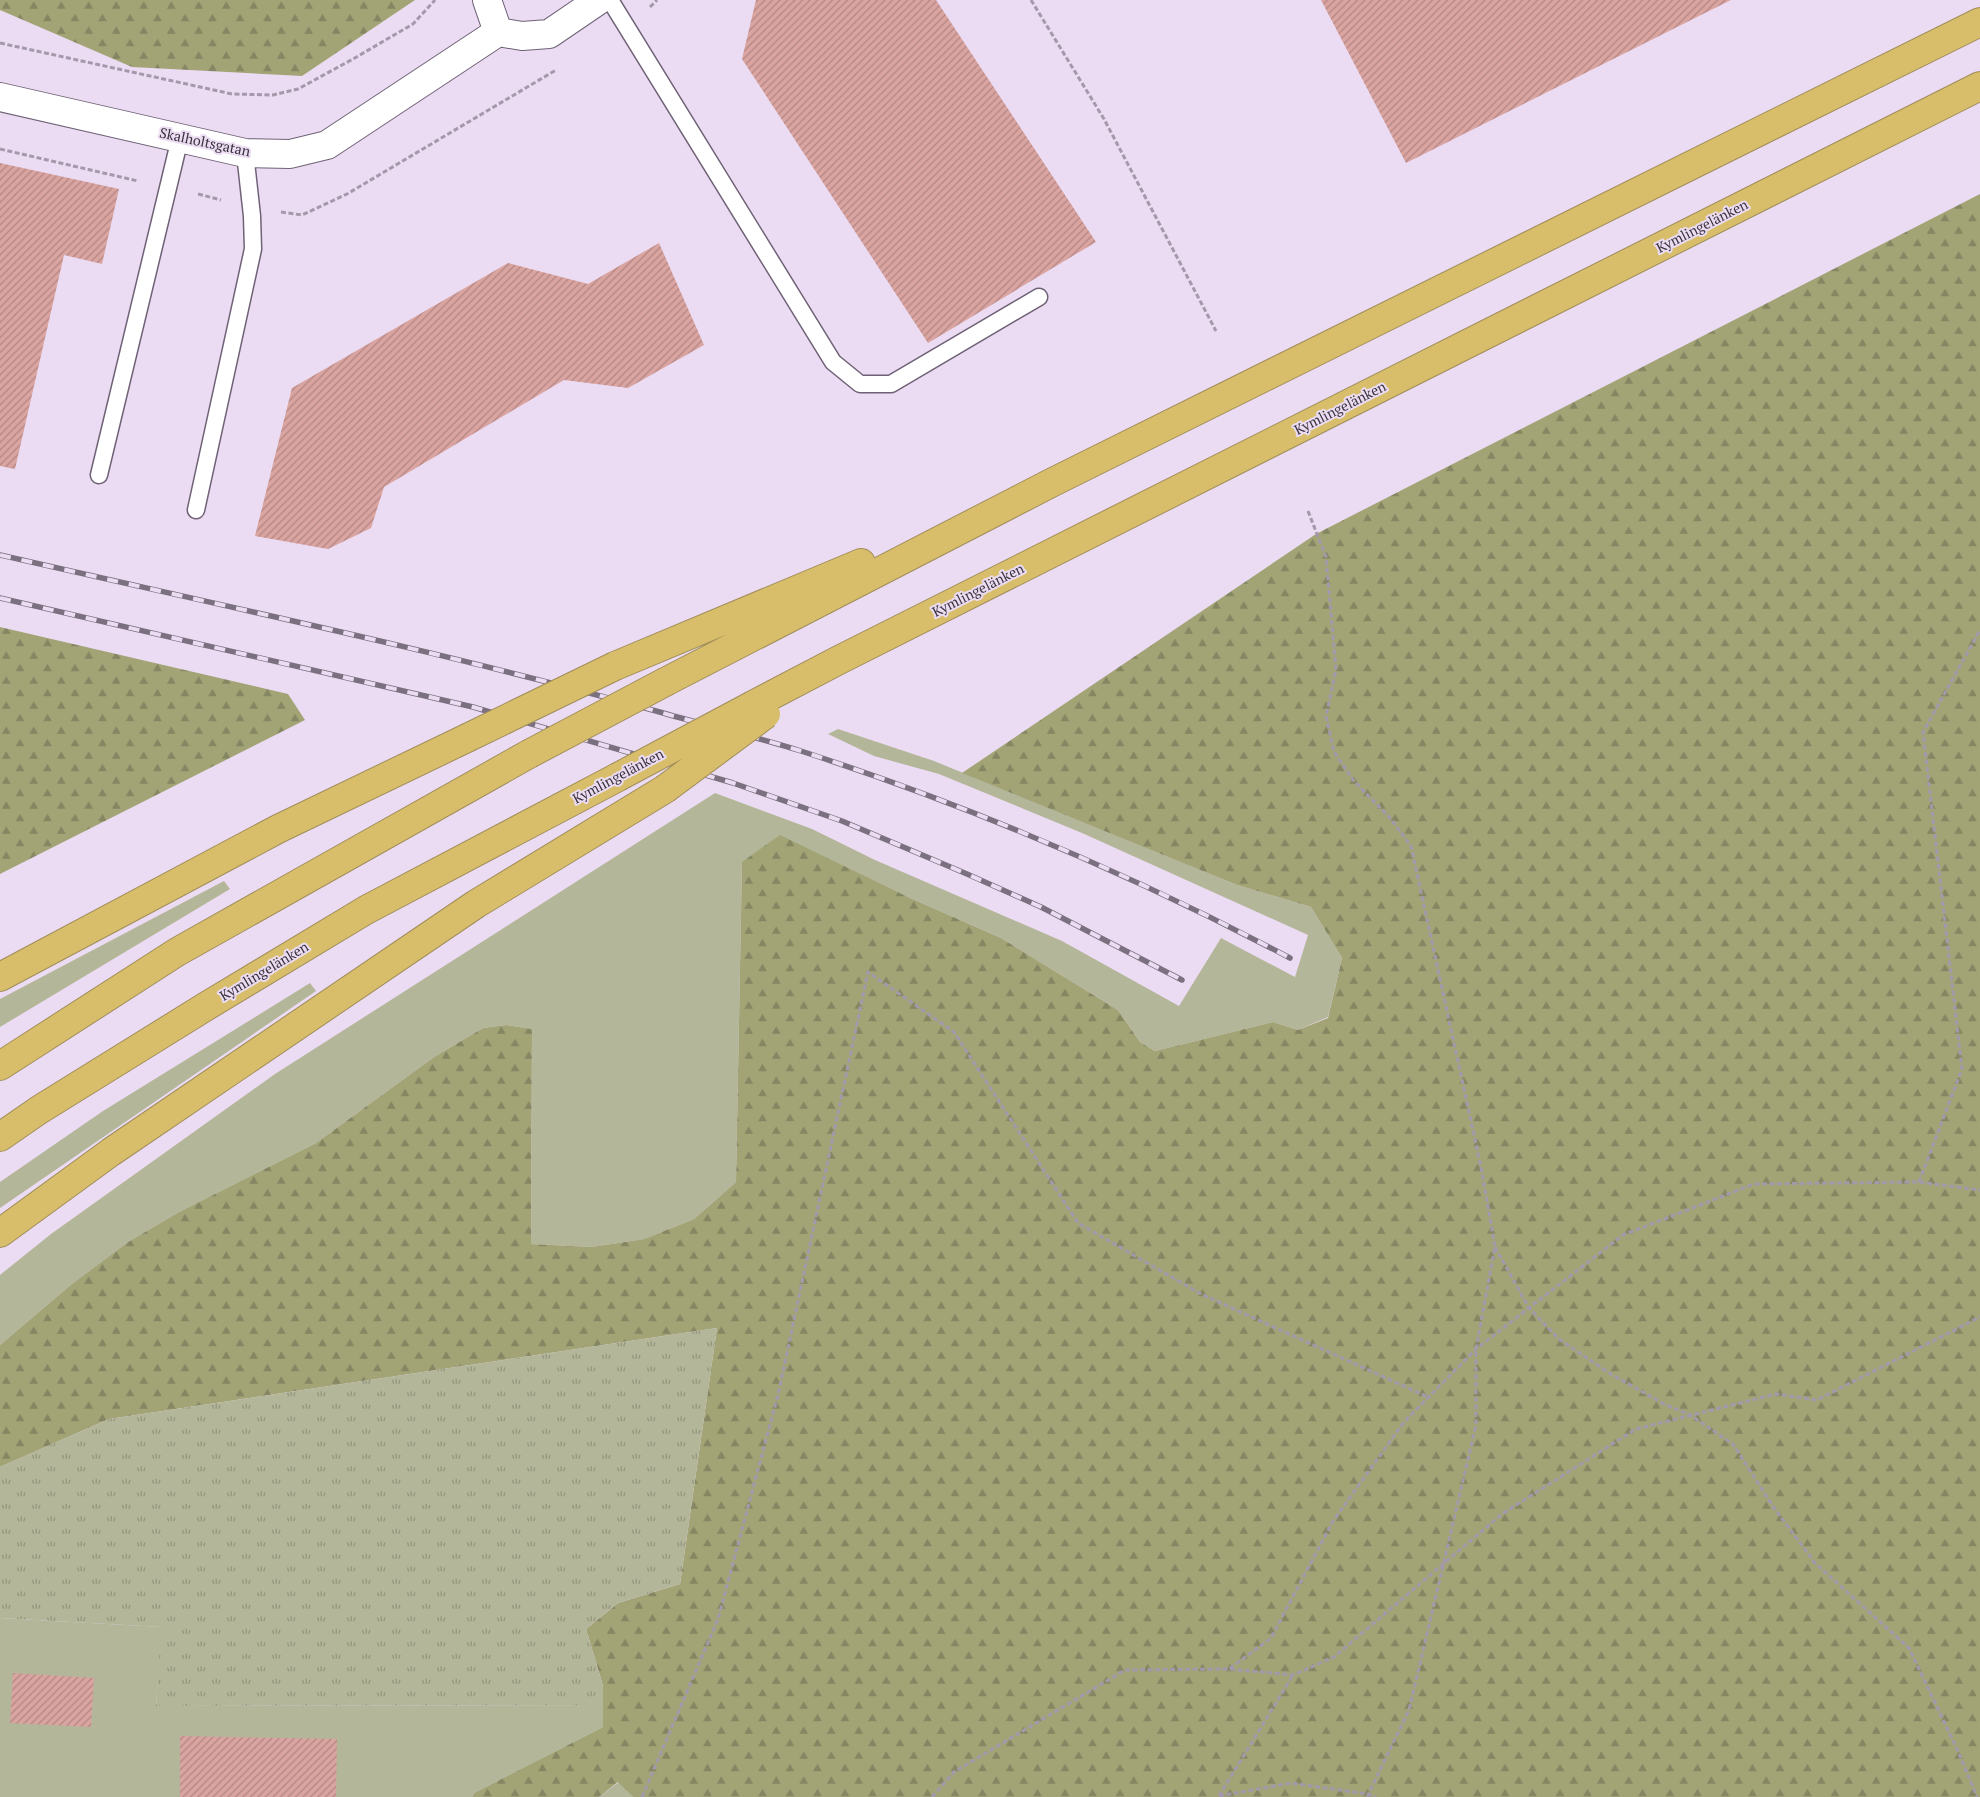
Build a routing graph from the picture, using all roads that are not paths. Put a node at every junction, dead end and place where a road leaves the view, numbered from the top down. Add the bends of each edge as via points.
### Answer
1 (486, 0) edge
2 (599, 0) edge
3 (610, 0) edge
4 (1980, 22) edge
5 (498, 32) junction
6 (1980, 86) edge
7 (0, 97) edge
8 (180, 138) junction
9 (245, 153) junction
10 (1040, 297) dead end
11 (100, 475) dead end
12 (1053, 482) junction
13 (196, 510) dead end
14 (762, 708) junction
15 (0, 977) edge
16 (0, 1066) edge
17 (0, 1137) edge
18 (0, 1233) edge

1 - 5 street
2 - 5 street via 549,34 522,36
3 - 10 lane via 833,362 860,384 891,384
4 - 12 highway
5 - 9 street, Skalholtsgatan via 327,145 290,154
6 - 14 highway, Kymlingelänken via 839,660
7 - 8 street, Skalholtsgatan
8 - 9 street, Skalholtsgatan
8 - 11 lane
9 - 13 lane via 253,250
12 - 15 highway, bridge via 615,666 278,829
12 - 16 highway, bridge via 529,754 177,952
14 - 17 highway, Kymlingelänken, bridge via 618,776 366,910 205,1006
14 - 18 highway, bridge via 665,789 476,904 111,1152

